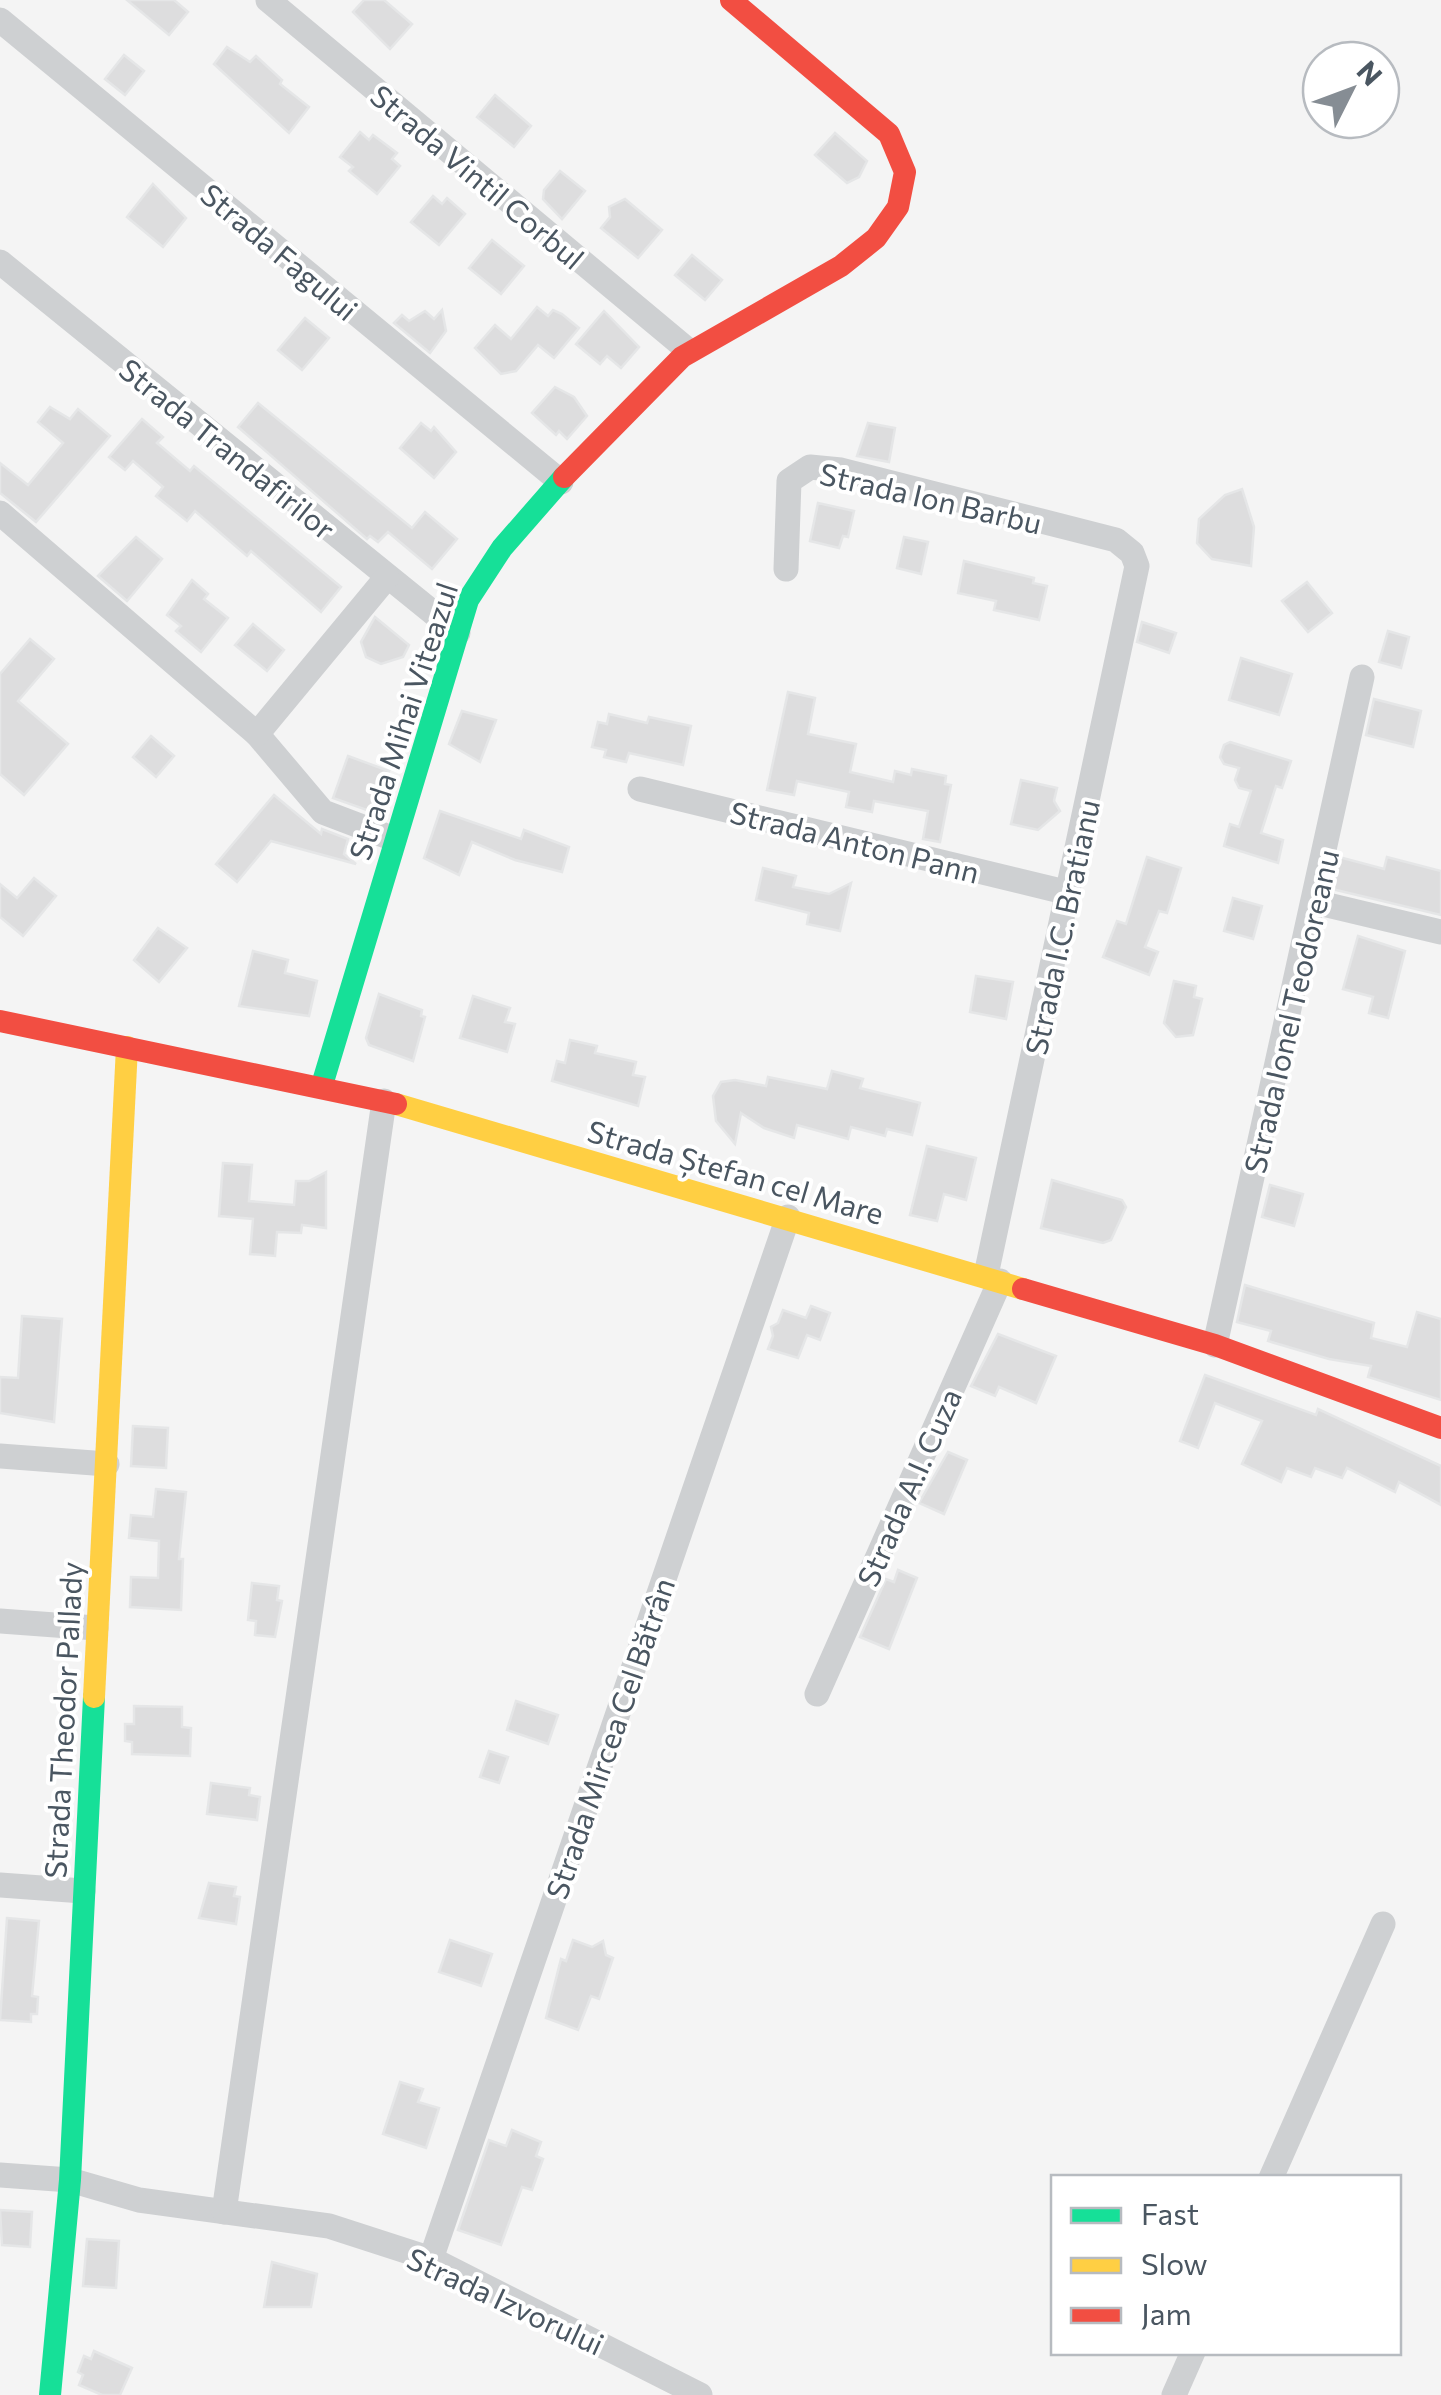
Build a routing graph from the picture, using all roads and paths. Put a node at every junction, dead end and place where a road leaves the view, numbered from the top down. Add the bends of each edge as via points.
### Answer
1 (13, 0) edge
2 (268, 0) edge
3 (731, 0) edge
4 (0, 18) edge
5 (0, 262) edge
6 (689, 351) junction
7 (561, 482) junction
8 (0, 513) edge
9 (786, 569) dead end
10 (387, 578) junction
11 (1136, 580) joint
12 (458, 633) junction
13 (1362, 677) dead end
14 (257, 734) junction
15 (640, 789) dead end
16 (394, 839) junction
17 (1069, 893) junction
18 (1315, 902) junction
19 (1441, 932) edge
20 (0, 1021) edge
21 (127, 1047) junction
22 (322, 1086) junction
23 (384, 1101) junction
24 (788, 1216) junction
25 (993, 1278) junction
26 (1215, 1345) junction
27 (1441, 1428) edge
28 (0, 1456) edge
29 (107, 1464) junction
30 (0, 1621) edge
31 (96, 1628) junction
32 (817, 1694) dead end
33 (0, 1885) edge
34 (83, 1891) junction
35 (1384, 1924) dead end
36 (0, 2175) edge
37 (1272, 2175) edge
38 (70, 2180) junction
39 (224, 2212) junction
40 (431, 2259) junction
41 (1192, 2355) edge
42 (50, 2395) edge
43 (700, 2395) edge
44 (1174, 2395) edge

1 - 4 street
2 - 6 street, Strada Vintil Corbul
3 - 6 street, Strada Mihai Viteazul via 889,134 908,172 900,202 856,256
4 - 7 street, Strada Fagului
5 - 10 street, Strada Trandafirilor
6 - 7 street, Strada Mihai Viteazul
7 - 12 street, Strada Mihai Viteazul via 482,574
8 - 14 street
9 - 11 street, Strada Ion Barbu via 789,481 810,467 1116,540 1132,553
10 - 12 street, Strada Trandafirilor
10 - 14 street
11 - 17 street, Strada I.C. Bratianu
12 - 16 street, Strada Mihai Viteazul
13 - 18 street, Strada Ionel Teodoreanu
14 - 16 street via 323,812
15 - 17 street, Strada Anton Pann
16 - 22 street, Strada Mihai Viteazul
17 - 25 street, Strada I.C. Bratianu
18 - 19 street
18 - 26 street, Strada Ionel Teodoreanu
20 - 21 street, Strada Ștefan cel Mare
21 - 22 street, Strada Ștefan cel Mare
21 - 29 street, Strada Theodor Pallady
22 - 23 street, Strada Ștefan cel Mare
23 - 24 street, Strada Ștefan cel Mare
23 - 39 street
24 - 25 street, Strada Ștefan cel Mare
24 - 40 street, Strada Mircea Cel Bătrân
25 - 26 street, Strada Ștefan cel Mare
25 - 32 street, Strada A.I. Cuza
26 - 27 street, Strada Ștefan cel Mare
28 - 29 street
29 - 31 street, Strada Theodor Pallady
30 - 31 street
31 - 34 street, Strada Theodor Pallady
33 - 34 street
34 - 38 street, Strada Theodor Pallady
35 - 37 street
36 - 38 street, Strada Izvorului
38 - 39 street, Strada Izvorului via 139,2200
38 - 42 street, Strada Theodor Pallady
39 - 40 street, Strada Izvorului via 330,2226
40 - 43 street, Strada Izvorului
41 - 44 street

